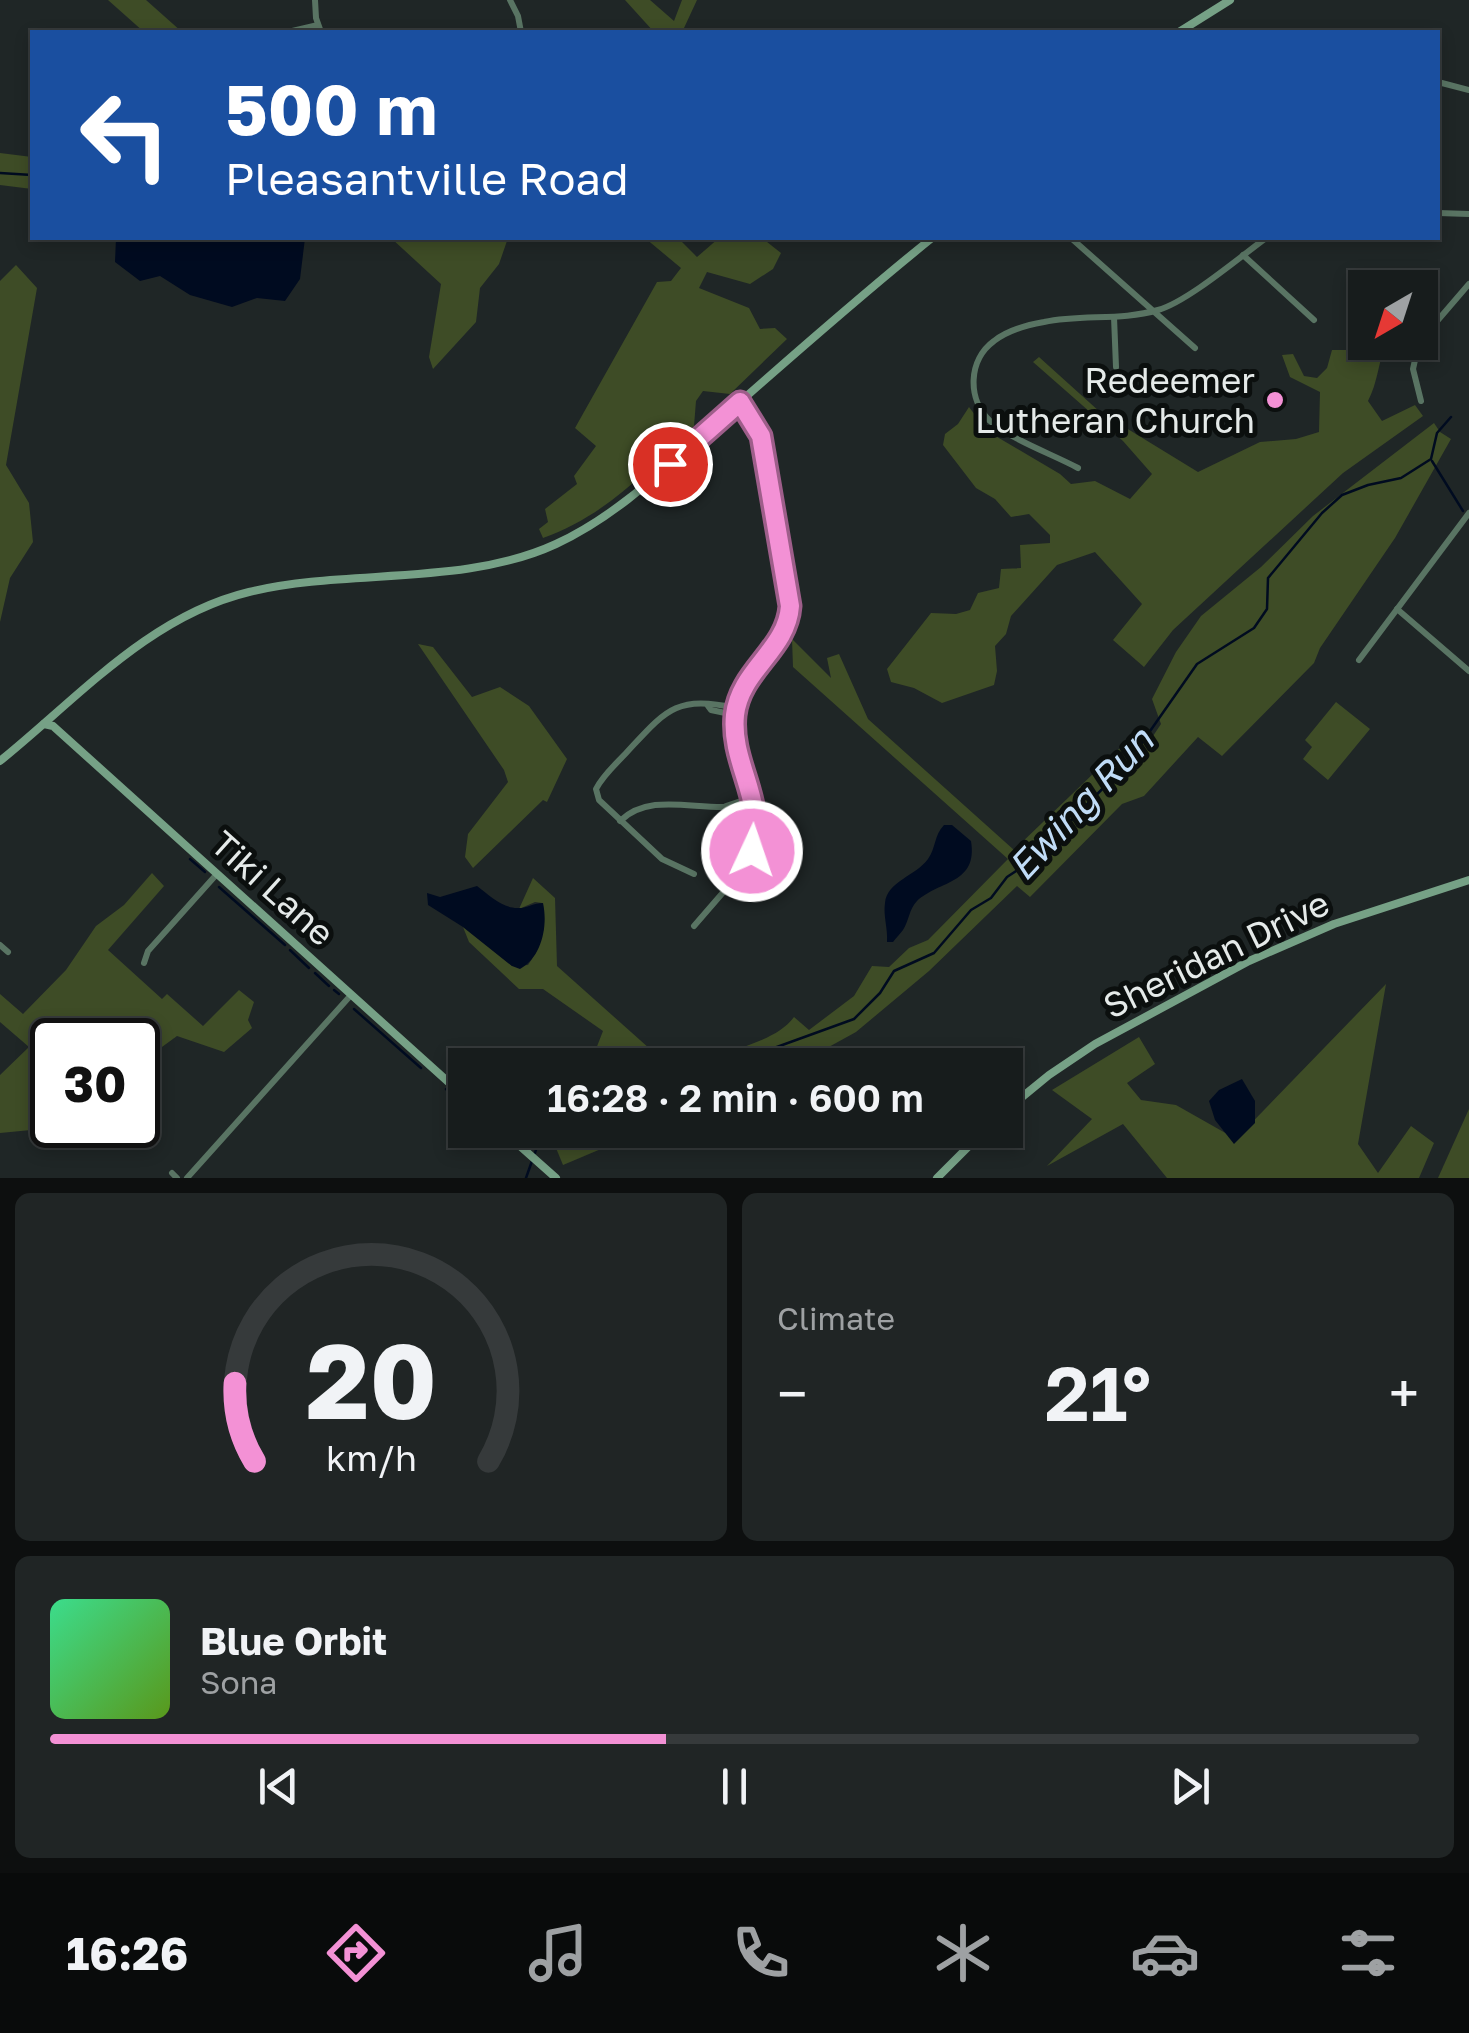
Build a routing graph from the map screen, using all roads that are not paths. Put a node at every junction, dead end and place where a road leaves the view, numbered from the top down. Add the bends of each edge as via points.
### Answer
1 (315, 0) edge
2 (510, 0) edge
3 (1230, 0) edge
4 (320, 29) edge
5 (521, 30) edge
6 (1182, 30) edge
7 (1440, 83) edge
8 (1469, 90) edge
9 (1440, 213) edge
10 (1469, 214) edge
11 (930, 240) edge
12 (1073, 240) edge
13 (1263, 240) edge
14 (1243, 254) junction
15 (1469, 284) edge
16 (1155, 311) junction
17 (1114, 317) junction
18 (1314, 320) dead end
19 (1438, 321) edge
20 (1196, 348) dead end
21 (1415, 360) edge
22 (1116, 367) dead end
23 (1421, 400) dead end
24 (737, 405) junction
25 (1078, 468) dead end
26 (1469, 513) edge
27 (1397, 609) junction
28 (1359, 660) dead end
29 (1469, 671) edge
30 (736, 712) junction
31 (44, 724) junction
32 (0, 761) edge
33 (753, 798) junction
34 (725, 806) junction
35 (755, 807) junction
36 (620, 821) junction
37 (694, 874) dead end
38 (216, 875) junction
39 (1469, 880) edge
40 (694, 926) dead end
41 (0, 945) edge
42 (8, 952) dead end
43 (144, 963) dead end
44 (351, 995) junction
45 (448, 1081) edge
46 (1023, 1096) edge
47 (522, 1148) edge
48 (967, 1148) edge
49 (187, 1178) edge
50 (556, 1178) edge
51 (936, 1178) edge

1 - 4 street
2 - 5 street
3 - 6 street
7 - 8 street
9 - 10 street
11 - 24 street
12 - 16 street
13 - 14 street
14 - 16 street
14 - 18 street
15 - 19 street
16 - 17 street
16 - 20 street
17 - 22 street
17 - 25 street via 1026,326 990,344 975,368 974,394 990,420
21 - 23 street
24 - 30 street via 760,432 790,612 780,641 746,681
24 - 31 street via 618,507 551,546 497,562 231,597 138,646
26 - 27 street
27 - 28 street
27 - 29 street
30 - 33 street via 737,750
30 - 36 street via 714,703 664,712 597,785 596,794
31 - 32 street
31 - 38 street, Tiki Lane
33 - 34 street
33 - 35 street
34 - 35 street
34 - 36 street via 648,804
35 - 40 street via 746,864
36 - 37 street via 662,859
38 - 43 street
38 - 44 street, Tiki Lane
39 - 46 street, Sheridan Drive via 1334,924 1249,961 1096,1044
41 - 42 street
44 - 45 street, Tiki Lane
44 - 49 street
47 - 50 street
48 - 51 street

